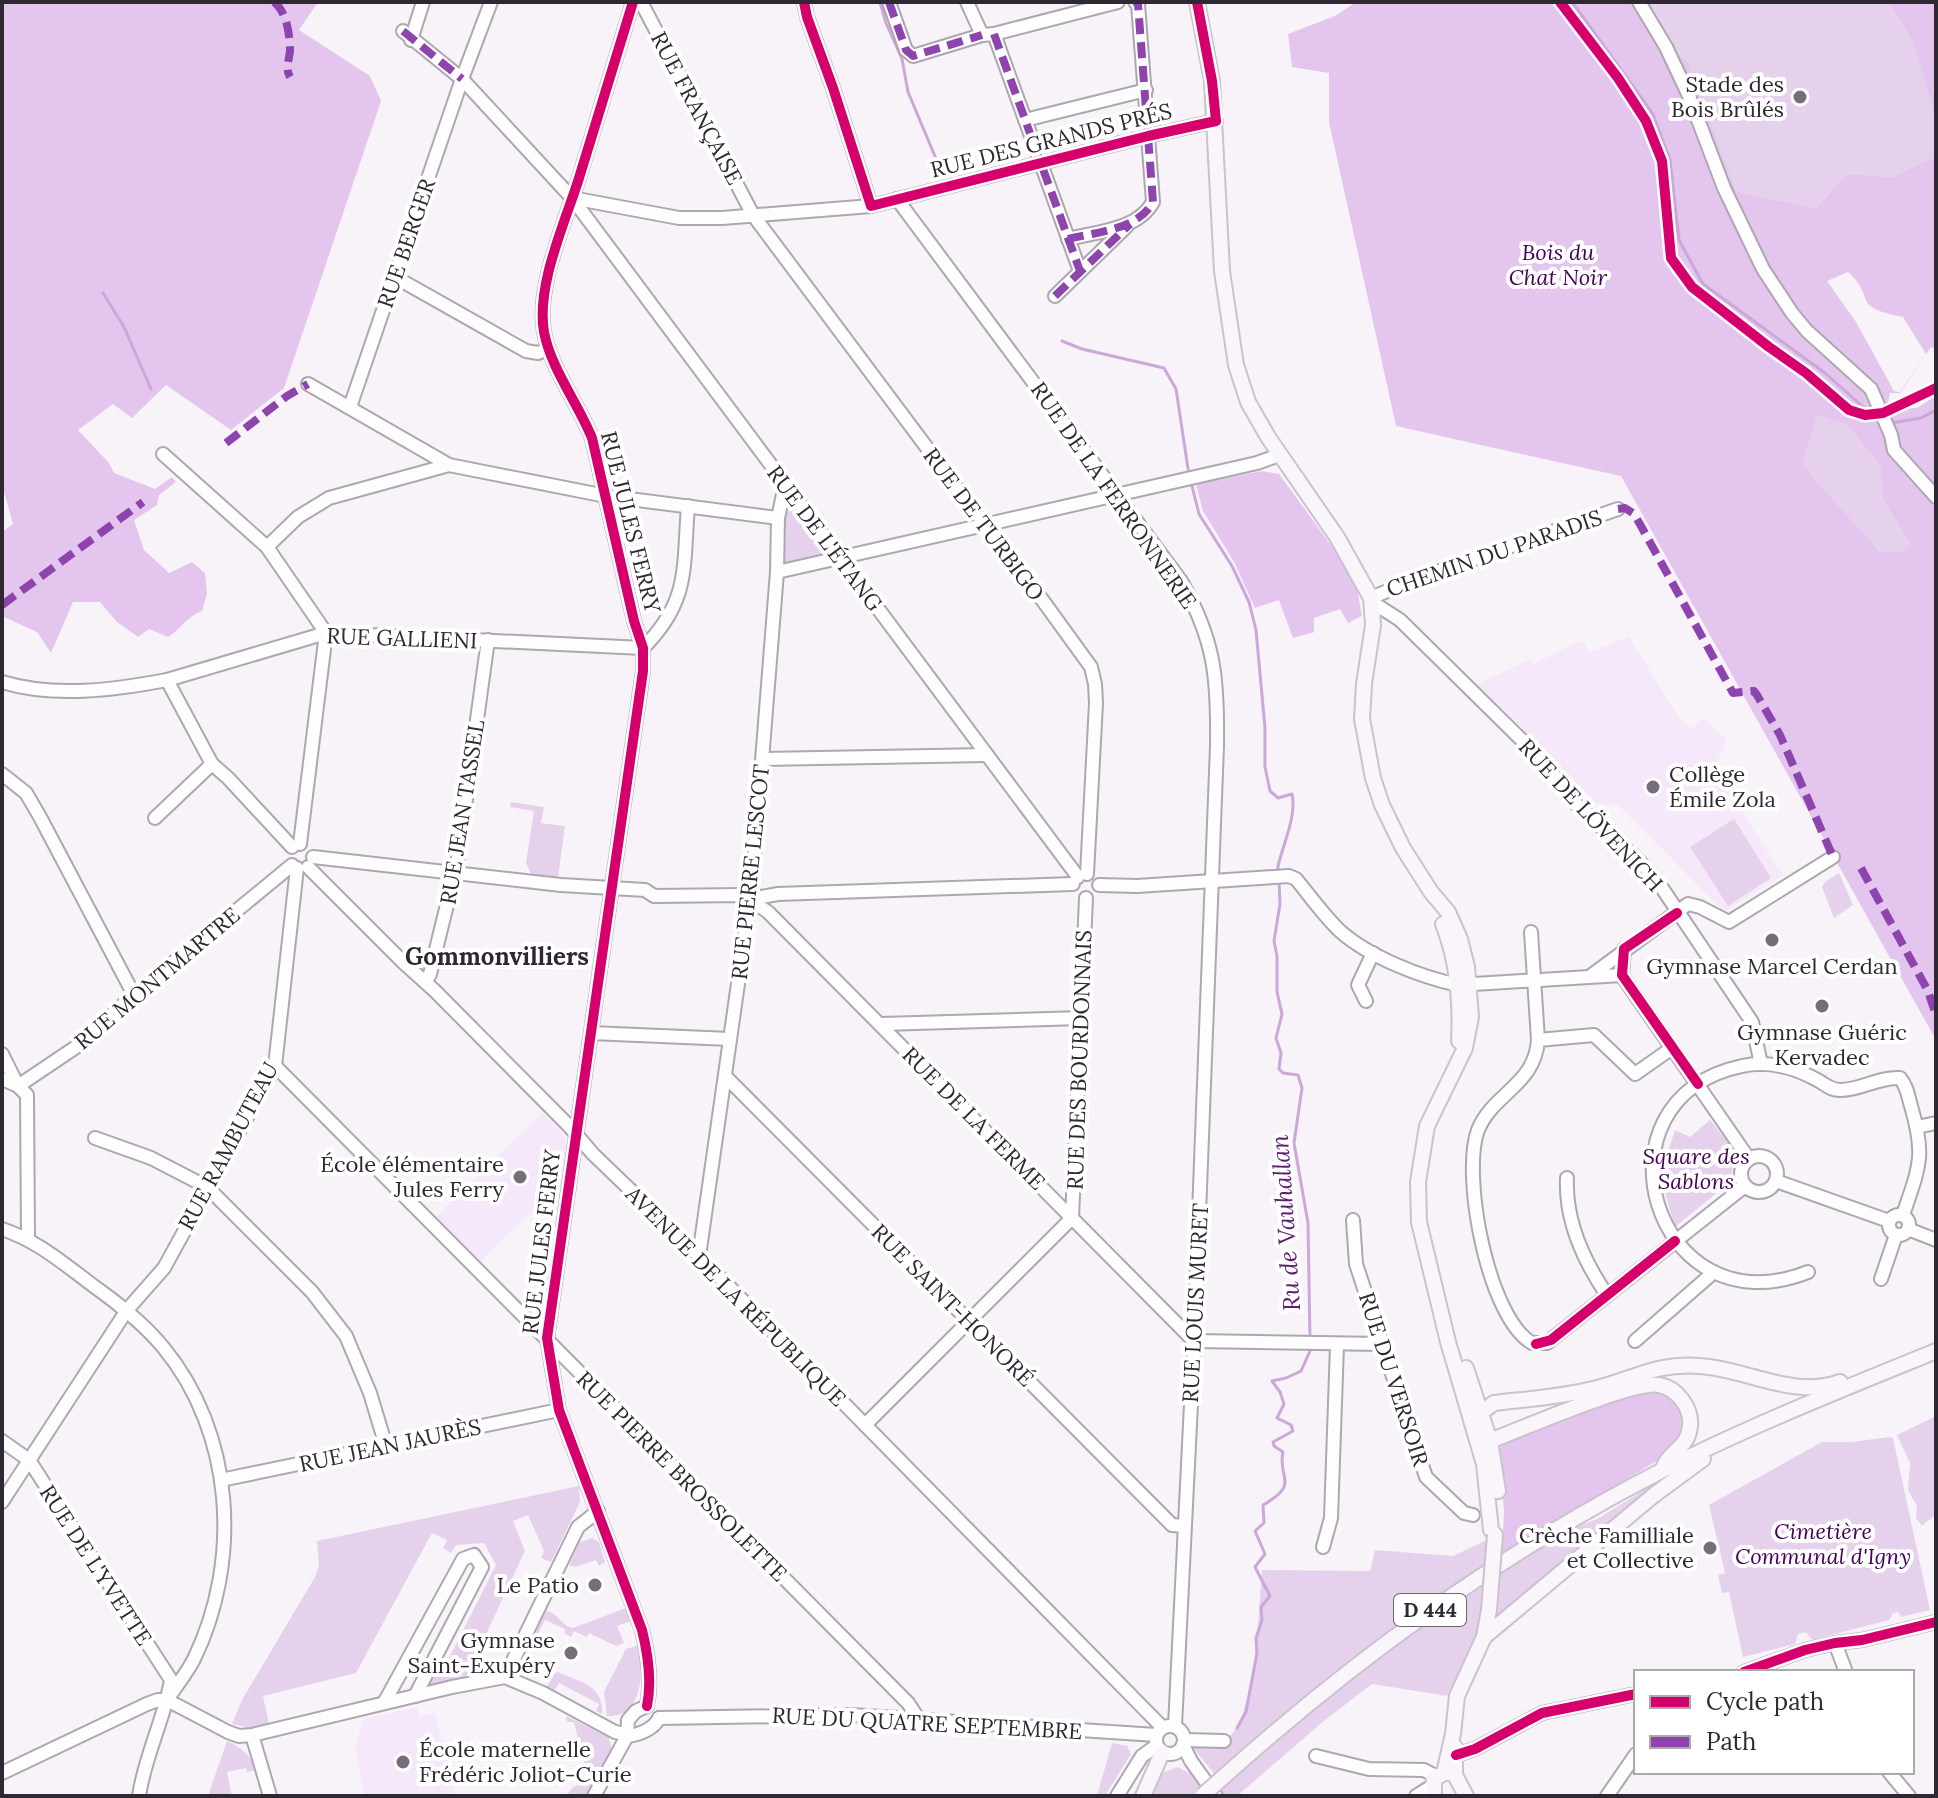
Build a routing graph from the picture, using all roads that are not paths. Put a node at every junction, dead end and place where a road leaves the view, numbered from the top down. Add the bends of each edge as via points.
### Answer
1 (423, 2) edge
2 (491, 2) edge
3 (633, 2) edge
4 (641, 2) edge
5 (804, 2) edge
6 (889, 2) edge
7 (967, 2) edge
8 (1118, 2) edge
9 (1135, 2) edge
10 (1197, 2) edge
11 (1639, 2) edge
12 (988, 34) junction
13 (462, 79) junction
14 (1146, 90) junction
15 (1025, 120) junction
16 (1216, 121) junction
17 (1148, 136) junction
18 (1041, 164) junction
19 (572, 198) junction
20 (897, 199) junction
21 (871, 206) junction
22 (753, 215) junction
23 (1130, 223) junction
24 (1068, 239) junction
25 (1080, 271) junction
26 (395, 277) junction
27 (1055, 296) dead end
28 (548, 349) junction
29 (308, 384) dead end
30 (350, 407) junction
31 (163, 454) dead end
32 (1279, 455) junction
33 (449, 465) junction
34 (785, 485) junction
35 (1118, 494) junction
36 (606, 496) junction
37 (1936, 497) edge
38 (688, 506) junction
39 (1618, 509) dead end
40 (778, 518) junction
41 (986, 525) junction
42 (267, 547) junction
43 (840, 557) junction
44 (777, 572) junction
45 (1372, 600) junction
46 (326, 633) junction
47 (488, 640) junction
48 (643, 648) junction
49 (167, 680) junction
50 (3, 687) edge
51 (987, 755) junction
52 (763, 759) junction
53 (212, 764) junction
54 (2, 774) edge
55 (155, 818) dead end
56 (296, 846) junction
57 (1833, 857) dead end
58 (302, 864) junction
59 (455, 873) junction
60 (1079, 878) junction
61 (1212, 880) junction
62 (1099, 885) junction
63 (611, 890) junction
64 (1086, 898) junction
65 (750, 899) junction
66 (1677, 913) junction
67 (1531, 932) dead end
68 (1624, 949) junction
69 (1373, 953) junction
70 (1622, 975) junction
71 (1589, 977) junction
72 (1534, 980) junction
73 (426, 982) junction
74 (1464, 985) junction
75 (134, 995) junction
76 (1366, 1001) dead end
77 (1081, 1018) junction
78 (882, 1024) junction
79 (591, 1033) junction
80 (730, 1039) junction
81 (1538, 1040) junction
82 (1672, 1048) junction
83 (2, 1054) edge
84 (1761, 1064) junction
85 (275, 1066) junction
86 (725, 1076) junction
87 (2, 1079) edge
88 (1698, 1084) junction
89 (18, 1086) junction
90 (1936, 1123) edge
91 (1917, 1127) junction
92 (576, 1134) junction
93 (95, 1138) dead end
94 (1749, 1159) junction
95 (1567, 1178) dead end
96 (1776, 1181) junction
97 (1745, 1186) junction
98 (207, 1187) junction
99 (1903, 1215) junction
100 (1072, 1218) junction
101 (1353, 1220) dead end
102 (1889, 1221) junction
103 (2, 1229) edge
104 (1902, 1232) junction
105 (28, 1237) junction
106 (1936, 1240) edge
107 (1675, 1241) junction
108 (699, 1256) junction
109 (1714, 1272) junction
110 (1808, 1272) dead end
111 (1881, 1279) dead end
112 (1436, 1290) junction
113 (1607, 1295) junction
114 (127, 1310) junction
115 (970, 1322) junction
116 (547, 1338) junction
117 (1194, 1341) junction
118 (1635, 1341) dead end
119 (1382, 1344) junction
120 (1337, 1345) junction
121 (1936, 1351) edge
122 (1859, 1383) junction
123 (1488, 1407) junction
124 (559, 1410) junction
125 (865, 1425) junction
126 (1474, 1429) junction
127 (2, 1441) edge
128 (1490, 1441) junction
129 (386, 1446) junction
130 (1709, 1448) junction
131 (29, 1460) junction
132 (1661, 1471) junction
133 (221, 1480) junction
134 (2, 1502) edge
135 (598, 1511) junction
136 (1473, 1515) dead end
137 (1184, 1526) junction
138 (1495, 1535) junction
139 (1323, 1547) dead end
140 (1936, 1622) edge
141 (1484, 1637) junction
142 (1835, 1643) junction
143 (1749, 1670) edge
144 (1845, 1670) edge
145 (505, 1677) junction
146 (1634, 1694) edge
147 (415, 1696) junction
148 (167, 1700) junction
149 (384, 1703) junction
150 (647, 1706) junction
151 (659, 1718) junction
152 (918, 1718) junction
153 (628, 1720) junction
154 (609, 1727) junction
155 (1453, 1734) junction
156 (252, 1735) junction
157 (627, 1735) junction
158 (1169, 1740) junction
159 (1224, 1741) dead end
160 (1456, 1755) junction
161 (1316, 1756) dead end
162 (1634, 1757) edge
163 (2, 1773) edge
164 (1891, 1774) edge
165 (1441, 1781) edge
166 (139, 1796) edge
167 (270, 1796) edge
168 (594, 1796) edge
169 (1117, 1796) edge
170 (1143, 1796) edge
171 (1202, 1796) edge
172 (1216, 1796) edge
173 (1416, 1796) edge
174 (1466, 1796) edge
175 (1607, 1796) edge
176 (1909, 1796) edge

1 - 13 street, RUE DE L'ÉTANG via 407,36
2 - 13 street, RUE BERGER
3 - 19 street, RUE JULES FERRY
4 - 22 street, RUE FRANÇAISE
5 - 21 street
6 - 12 street via 913,56
7 - 12 street
8 - 12 street
9 - 14 street
10 - 16 main road
11 - 37 street via 1689,96 1724,188 1763,269 1807,331 1871,389 1900,460
12 - 15 street
13 - 19 street, RUE DE L'ÉTANG
13 - 26 street, RUE BERGER
14 - 15 street
14 - 17 street
15 - 18 street
16 - 17 street, RUE DES GRANDS PRÉS
16 - 32 main road via 1222,271 1236,365 1248,402
17 - 18 street, RUE DES GRANDS PRÉS
17 - 23 street via 1153,202
18 - 20 street, RUE DES GRANDS PRÉS
18 - 24 street
19 - 22 street, RUE DES GRANDS PRÉS via 679,218
19 - 28 street, RUE JULES FERRY via 547,281 543,329
19 - 34 street, RUE DE L'ÉTANG
20 - 21 street, RUE DES GRANDS PRÉS
20 - 35 street, RUE DE LA FERRONNERIE
21 - 22 street, RUE DES GRANDS PRÉS
22 - 41 street, RUE DE TURBIGO
23 - 24 street
23 - 25 street
24 - 25 street
25 - 27 street
26 - 28 street via 526,351
26 - 30 street, RUE BERGER
28 - 36 street, RUE JULES FERRY via 583,414
29 - 30 street
30 - 33 street
31 - 42 street
32 - 35 street
32 - 45 main road via 1337,537
33 - 36 street
33 - 42 street via 329,498 298,517
34 - 40 street, RUE PIERRE LESCOT
34 - 43 street, RUE DE L'ÉTANG
35 - 41 street
35 - 61 street, RUE DE LA FERRONNERIE via 1181,581 1214,663 1218,713
36 - 38 street
36 - 48 street, RUE JULES FERRY
38 - 40 street
38 - 48 street via 681,591 674,610
39 - 45 street, CHEMIN DU PARADIS via 1408,582
40 - 44 street, RUE PIERRE LESCOT
41 - 43 street
41 - 60 street, RUE DE TURBIGO via 1091,667 1096,703
42 - 46 street
43 - 44 street
43 - 51 street, RUE DE L'ÉTANG
44 - 52 street, RUE PIERRE LESCOT
45 - 66 street, RUE DE LÖVENICH via 1400,620 1538,756 1575,803 1658,882
45 - 74 main road via 1362,719 1367,751 1382,805 1431,892
46 - 47 street, RUE GALLIENI
46 - 49 street, RUE GALLIENI
46 - 56 street, RUE RAMBUTEAU
47 - 48 street, RUE GALLIENI
47 - 59 street, RUE JEAN TASSEL
48 - 63 street, RUE JULES FERRY
49 - 50 street, RUE GALLIENI via 42,691
49 - 53 street, AVENUE DE LA RÉPUBLIQUE
51 - 52 street
51 - 60 street, RUE DE L'ÉTANG
52 - 65 street, RUE PIERRE LESCOT
53 - 55 street
53 - 56 street, AVENUE DE LA RÉPUBLIQUE
54 - 75 street via 26,793
56 - 58 street, RUE RAMBUTEAU via 288,856
56 - 58 street, AVENUE DE LA RÉPUBLIQUE via 309,848
57 - 66 street via 1729,922 1688,904
58 - 59 street
58 - 73 street, AVENUE DE LA RÉPUBLIQUE
58 - 75 street, RUE MONTMARTRE
58 - 85 street, RUE RAMBUTEAU
59 - 63 street
59 - 73 street, RUE JEAN TASSEL
60 - 62 street via 1093,876
60 - 64 street via 1076,894
60 - 65 street
61 - 62 street
61 - 69 street via 1278,875 1296,879 1341,931
61 - 117 street, RUE LOUIS MURET
62 - 64 street
63 - 65 street
63 - 79 street, RUE JULES FERRY
64 - 77 street, RUE DES BOURDONNAIS
65 - 78 street, RUE DE LA FERME
65 - 80 street, RUE PIERRE LESCOT
66 - 68 street
66 - 84 street, RUE DE LÖVENICH via 1752,1022
67 - 72 street
68 - 70 street
68 - 71 street
69 - 74 street via 1443,982
69 - 76 street via 1358,985
70 - 71 street
70 - 82 street
71 - 72 street
72 - 74 street
72 - 81 street
73 - 92 street, AVENUE DE LA RÉPUBLIQUE
74 - 112 main road via 1454,1073 1427,1126 1418,1182 1419,1222
75 - 89 street, RUE MONTMARTRE via 76,1047
77 - 78 street
77 - 100 street, RUE DES BOURDONNAIS
78 - 100 street, RUE DE LA FERME
79 - 80 street
79 - 92 street, RUE JULES FERRY
80 - 86 street, RUE PIERRE LESCOT
81 - 82 street via 1594,1035 1635,1074
81 - 113 street via 1531,1068 1482,1121 1473,1156 1477,1226 1490,1274 1526,1340 1551,1340
82 - 88 street
83 - 89 street
84 - 88 street via 1720,1072
84 - 91 street via 1796,1070 1830,1089 1900,1078
85 - 98 street, RUE RAMBUTEAU
85 - 116 street, RUE PIERRE BROSSOLETTE
86 - 108 street, RUE PIERRE LESCOT
86 - 115 street, RUE SAINT-HONORÉ
87 - 89 street
88 - 94 street
88 - 107 street via 1672,1109 1652,1160 1653,1193
89 - 105 street via 27,1095
90 - 91 street
91 - 99 street via 1920,1164
92 - 108 street, AVENUE DE LA RÉPUBLIQUE
92 - 116 street, RUE JULES FERRY
93 - 98 street via 151,1158
94 - 96 street via 1771,1160
94 - 97 street via 1742,1172
95 - 113 street via 1577,1240
96 - 97 street via 1760,1193
96 - 102 street
97 - 107 street
98 - 114 street, RUE RAMBUTEAU via 164,1268
98 - 129 street via 330,1311 361,1368
99 - 102 street
99 - 104 street via 1909,1222
100 - 115 street, RUE DES BOURDONNAIS
100 - 117 street, RUE DE LA FERME
101 - 119 street, RUE DU VERSOIR via 1356,1264
102 - 104 street via 1889,1228
103 - 105 street
104 - 106 street
104 - 111 street
105 - 114 street
107 - 109 street
107 - 113 street
108 - 125 street, AVENUE DE LA RÉPUBLIQUE
109 - 110 street via 1761,1283
109 - 118 street
112 - 123 main road
112 - 126 main road
114 - 131 street, RUE RAMBUTEAU
114 - 133 street via 186,1379 216,1453
115 - 125 street, RUE DES BOURDONNAIS
115 - 137 street, RUE SAINT-HONORÉ via 1172,1525
116 - 124 street, RUE JULES FERRY
116 - 152 street, RUE PIERRE BROSSOLETTE
117 - 120 street
117 - 137 street, RUE LOUIS MURET
119 - 120 street
119 - 136 street, RUE DU VERSOIR via 1426,1477 1464,1513
120 - 139 street via 1331,1518
121 - 122 main road, D 444
122 - 123 main road via 1847,1380 1802,1388 1724,1369 1674,1366 1649,1369 1594,1389
122 - 130 main road, D 444
123 - 126 main road
123 - 128 main road
124 - 129 street, RUE JEAN JAURÈS
124 - 135 street, RUE JULES FERRY
125 - 158 street, AVENUE DE LA RÉPUBLIQUE
126 - 128 main road
126 - 138 main road
127 - 131 street, RUE DE L'YVETTE
128 - 132 main road via 1643,1385 1660,1385 1682,1400 1690,1423 1682,1447
128 - 138 main road via 1499,1508
129 - 133 street, RUE JEAN JAURÈS
130 - 132 main road, D 444
130 - 141 main road via 1702,1461
131 - 134 street, RUE RAMBUTEAU
131 - 148 street, RUE DE L'YVETTE via 171,1680
132 - 171 main road, D 444, bridge via 1527,1547 1402,1629
133 - 148 street via 225,1522 218,1594 193,1660
135 - 145 street via 578,1527
135 - 150 street, RUE JULES FERRY via 642,1630
137 - 158 street, RUE LOUIS MURET
138 - 141 main road, bridge
140 - 142 street
141 - 155 main road via 1457,1696
142 - 143 street
142 - 144 street
145 - 147 street
145 - 154 street
146 - 160 street via 1542,1713
147 - 149 street
147 - 149 street via 482,1567 474,1555 463,1559
148 - 156 street via 228,1732
148 - 163 street via 147,1704
148 - 166 street
149 - 156 street
150 - 151 street via 655,1708
150 - 153 street
151 - 152 street, RUE DU QUATRE SEPTEMBRE
151 - 157 street via 638,1734
152 - 158 street, RUE DU QUATRE SEPTEMBRE
153 - 154 street
153 - 157 street
154 - 157 street
155 - 160 main road
155 - 165 main road
156 - 167 street
157 - 168 street
158 - 159 street, RUE DU QUATRE SEPTEMBRE
158 - 169 street via 1142,1756
158 - 170 main road
158 - 172 street, AVENUE DE LA RÉPUBLIQUE
160 - 165 main road
161 - 165 street via 1369,1769 1424,1770
162 - 175 street
164 - 176 street
165 - 173 street
165 - 174 main road

